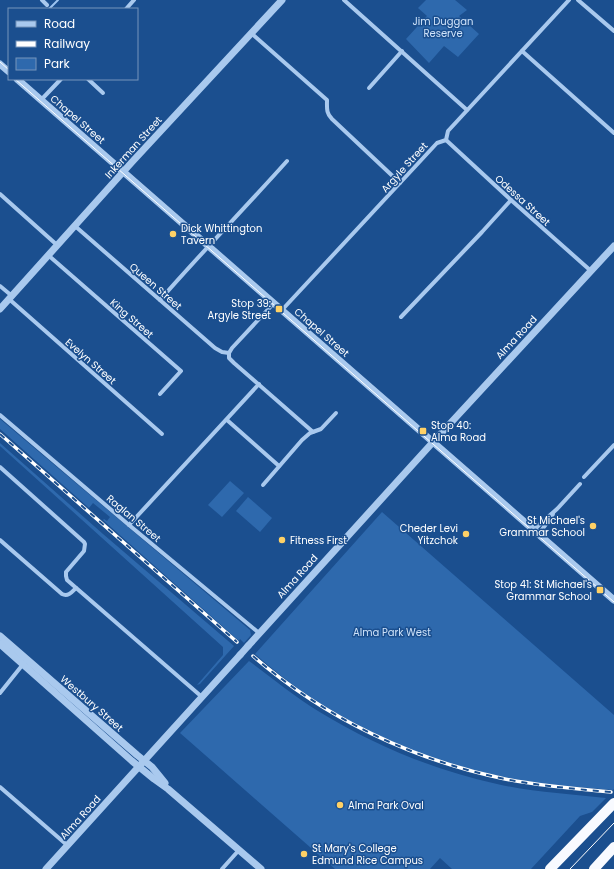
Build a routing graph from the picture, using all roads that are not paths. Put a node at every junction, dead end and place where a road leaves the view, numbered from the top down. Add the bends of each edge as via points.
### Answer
1 (42, 0) edge
2 (134, 0) edge
3 (282, 0) edge
4 (344, 0) edge
5 (569, 0) edge
6 (578, 0) edge
7 (47, 5) dead end
8 (127, 8) edge
9 (614, 31) edge
10 (251, 33) junction
11 (402, 51) junction
12 (522, 51) junction
13 (0, 64) edge
14 (8, 71) edge
15 (18, 80) edge
16 (60, 80) edge
17 (89, 80) edge
18 (369, 88) dead end
19 (103, 92) dead end
20 (41, 100) junction
21 (467, 110) junction
22 (614, 133) edge
23 (446, 140) junction
24 (287, 161) dead end
25 (123, 172) junction
26 (400, 183) junction
27 (0, 194) edge
28 (511, 200) junction
29 (75, 226) junction
30 (57, 245) junction
31 (209, 246) junction
32 (614, 246) edge
33 (48, 256) junction
34 (591, 271) junction
35 (0, 286) edge
36 (10, 298) junction
37 (160, 300) junction
38 (274, 303) junction
39 (0, 309) edge
40 (282, 310) junction
41 (400, 317) dead end
42 (229, 353) junction
43 (259, 384) junction
44 (160, 394) dead end
45 (336, 413) dead end
46 (0, 415) edge
47 (227, 420) junction
48 (313, 432) junction
49 (162, 434) dead end
50 (433, 442) junction
51 (614, 445) edge
52 (279, 466) junction
53 (0, 467) edge
54 (584, 477) dead end
55 (580, 484) dead end
56 (263, 485) dead end
57 (129, 525) junction
58 (536, 532) junction
59 (0, 540) edge
60 (76, 588) junction
61 (614, 600) edge
62 (259, 633) junction
63 (0, 636) edge
64 (0, 644) edge
65 (25, 662) junction
66 (0, 693) edge
67 (202, 697) junction
68 (142, 763) junction
69 (0, 787) edge
70 (613, 805) edge
71 (67, 845) junction
72 (614, 847) edge
73 (239, 850) junction
74 (46, 869) edge
75 (222, 869) edge
76 (261, 869) edge
77 (550, 869) edge
78 (594, 869) edge

1 - 7 street
2 - 8 street
3 - 10 street, Inkerman Street
4 - 11 street
5 - 12 street, Argyle Street
6 - 9 street
10 - 25 street, Inkerman Street
10 - 26 street via 327,100 326,110 329,116
11 - 18 street
11 - 21 street
12 - 21 street, Argyle Street
12 - 22 street
13 - 14 street
15 - 20 street, Chapel Street
16 - 20 street
17 - 19 street
20 - 25 street, Chapel Street
21 - 23 street, Argyle Street via 448,131
23 - 26 street, Argyle Street via 437,143
23 - 28 street, Odessa Street
24 - 31 street
25 - 29 street, Inkerman Street
25 - 31 street, Chapel Street
26 - 40 street, Argyle Street
27 - 30 street
28 - 34 street, Odessa Street
28 - 41 street
29 - 30 street, Inkerman Street
29 - 37 street, Queen Street
30 - 33 street, Inkerman Street
31 - 37 street
31 - 38 street, Chapel Street
32 - 34 street, Alma Road
33 - 36 street, Inkerman Street
33 - 44 street, King Street via 181,371
34 - 50 street, Alma Road
35 - 36 street, Evelyn Street
36 - 39 street, Inkerman Street
36 - 49 street, Evelyn Street
37 - 42 street, Queen Street via 215,348
38 - 40 street, Chapel Street
38 - 42 street
40 - 50 street, Chapel Street
42 - 43 street via 230,360
43 - 47 street
43 - 48 street
45 - 48 street via 321,429
46 - 57 street, Raglan Street
47 - 52 street
47 - 57 street
48 - 52 street via 302,440
50 - 58 street, Chapel Street
50 - 62 street, Alma Road
51 - 54 street
52 - 56 street
53 - 60 street via 84,542 85,548 66,574 67,580
55 - 58 street
57 - 62 street, Raglan Street
58 - 61 street, Chapel Street
59 - 60 street via 62,594 70,594
60 - 67 street
62 - 67 street, Alma Road, bridge
63 - 65 street, Westbury Street
64 - 65 street, Westbury Street
65 - 66 street
65 - 68 street, Westbury Street via 132,761
67 - 68 street, Alma Road
68 - 71 street, Alma Road
68 - 73 street, Westbury Street via 154,779 168,788
69 - 71 street
70 - 77 highway
71 - 74 street, Alma Road
72 - 78 highway
73 - 75 street
73 - 76 street, Westbury Street

